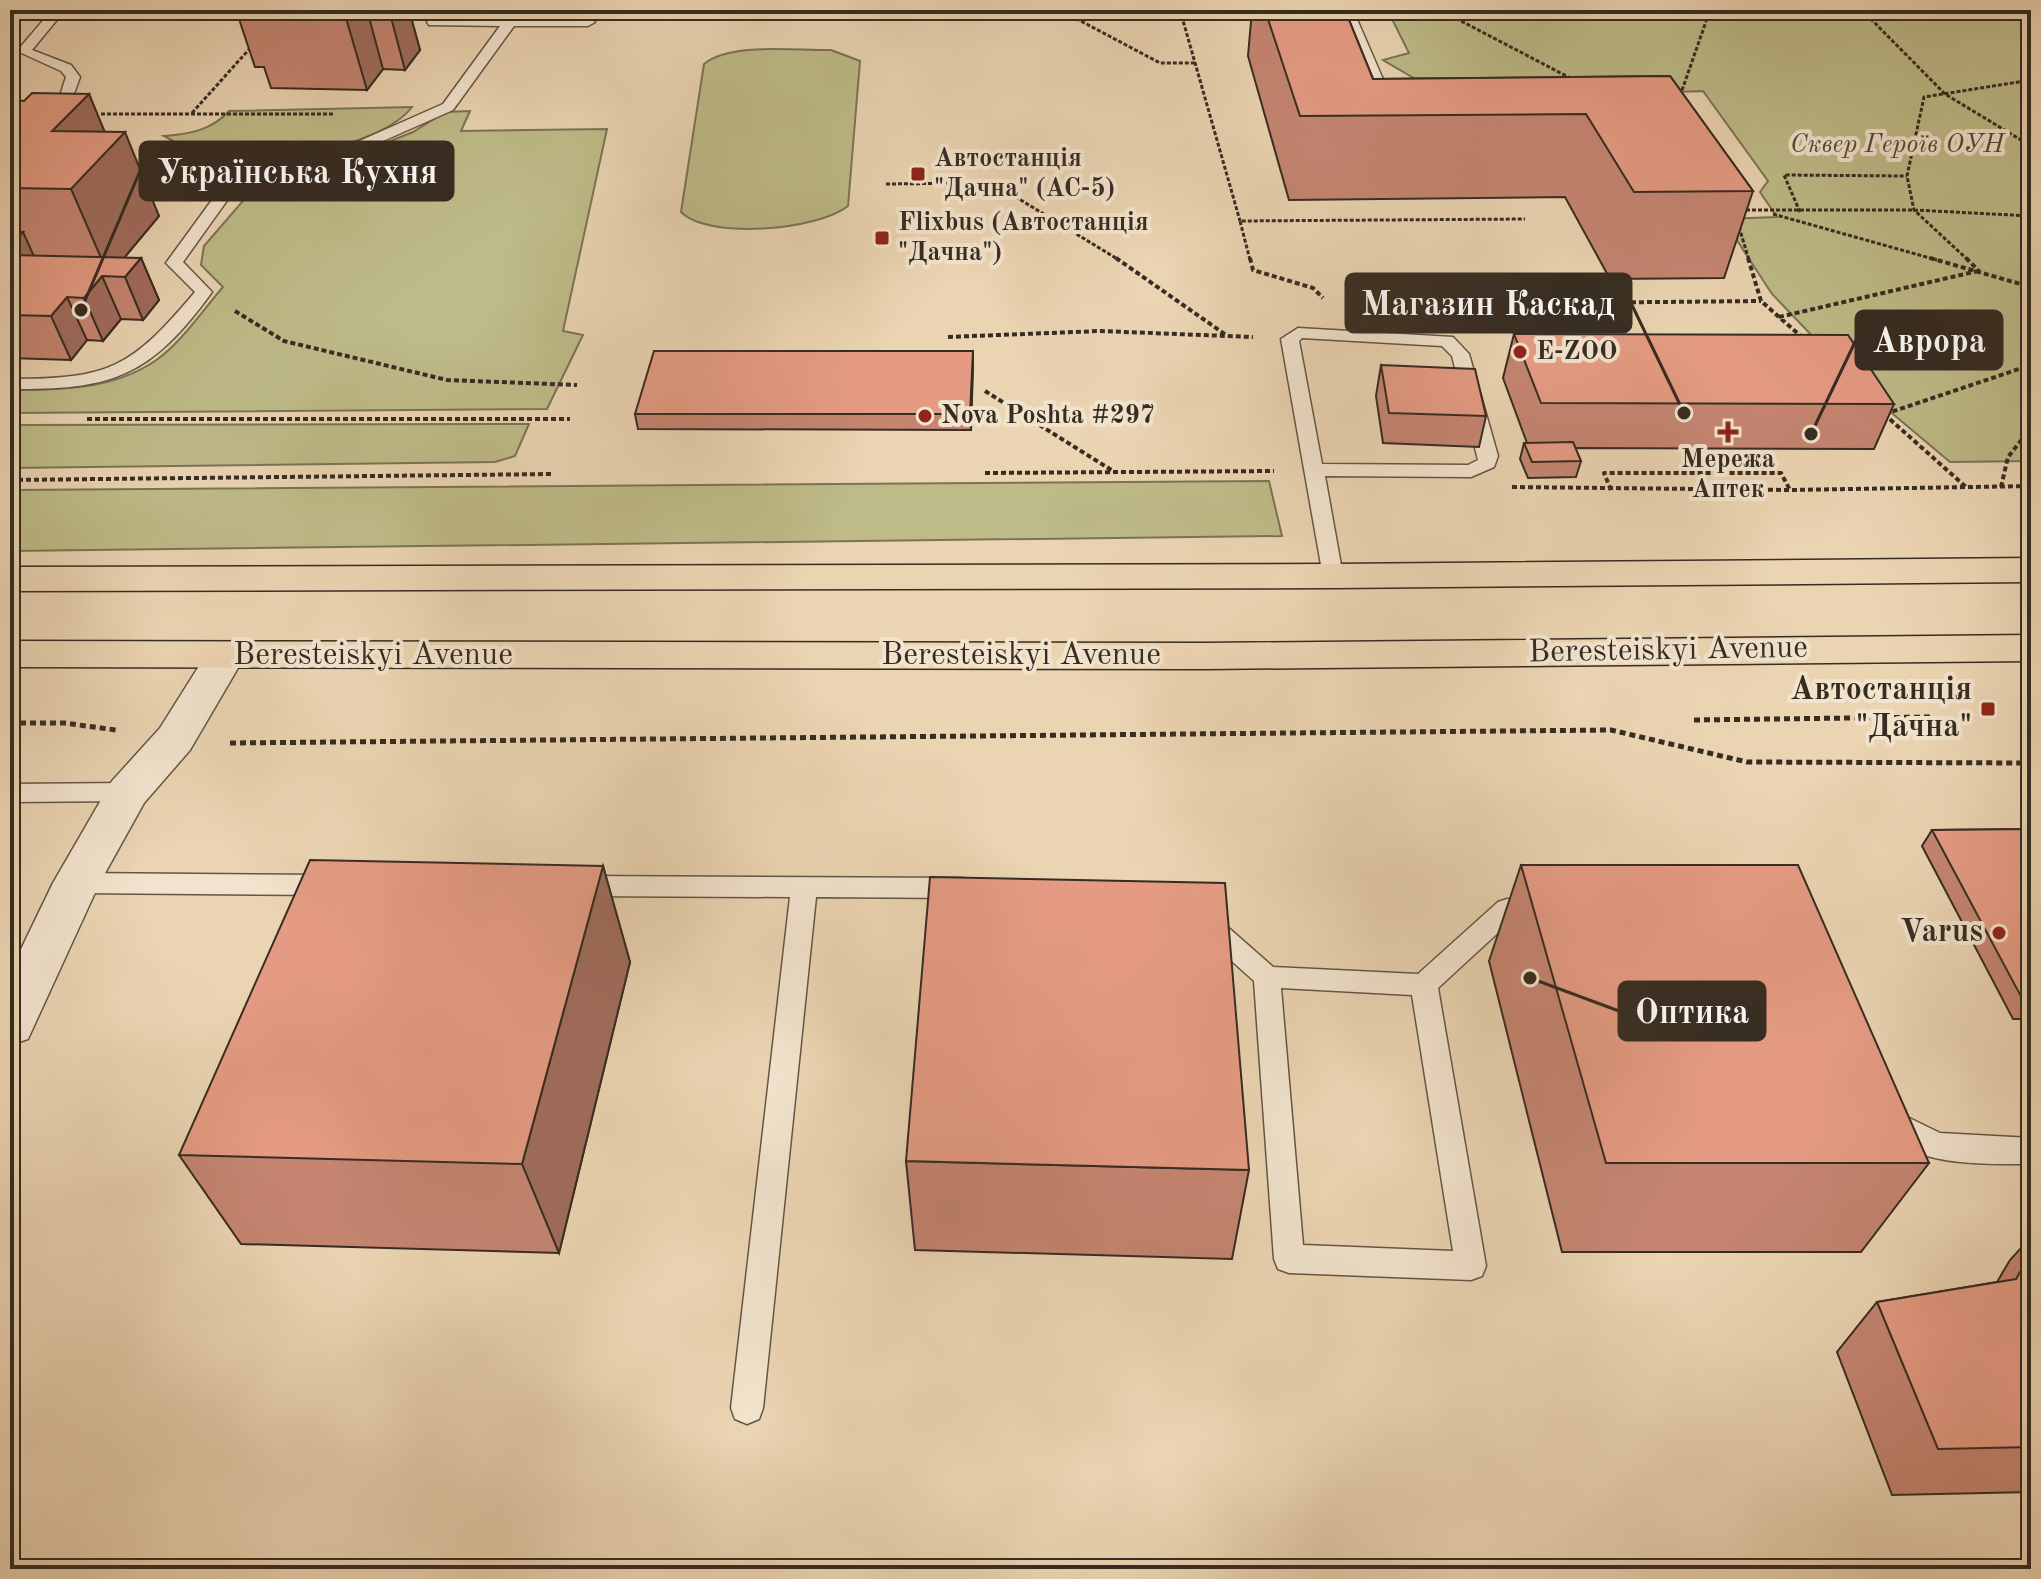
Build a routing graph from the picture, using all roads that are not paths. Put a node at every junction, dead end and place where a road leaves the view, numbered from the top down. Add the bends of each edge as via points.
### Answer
1 (59, 10) edge
2 (442, 10) edge
3 (1347, 10) edge
4 (510, 22) junction
5 (588, 22) dead end
6 (1393, 118) edge
7 (10, 138) edge
8 (135, 181) dead end
9 (231, 185) junction
10 (10, 384) edge
11 (1315, 470) junction
12 (2031, 570) edge
13 (1333, 576) junction
14 (10, 579) edge
15 (2031, 648) edge
16 (10, 654) edge
17 (225, 656) junction
18 (128, 792) junction
19 (10, 793) edge
20 (76, 883) junction
21 (361, 885) edge
22 (551, 886) edge
23 (804, 887) junction
24 (993, 888) edge
25 (1188, 908) edge
26 (1568, 911) edge
27 (1267, 977) junction
28 (1424, 985) junction
29 (10, 1024) edge
30 (1877, 1106) edge
31 (2031, 1151) edge
32 (747, 1408) dead end

1 - 7 lane via 24,51 66,68 73,77 61,113
2 - 4 lane via 434,22
3 - 6 lane
4 - 5 lane
4 - 9 lane via 448,107 360,146
8 - 9 lane
9 - 10 lane via 174,263 204,292 150,353 122,370 69,384
11 - 11 lane via 1290,339 1298,333 1447,341 1460,354 1487,463 1471,471
11 - 13 lane
12 - 13 highway
13 - 14 highway
15 - 17 highway, Beresteiskyi Avenue via 1206,656
16 - 17 highway, Beresteiskyi Avenue
17 - 18 street via 175,739
18 - 19 lane
18 - 20 street
20 - 21 lane
20 - 29 street
22 - 23 lane
23 - 24 lane
23 - 32 lane
25 - 27 lane
26 - 28 lane via 1507,909
27 - 28 lane
27 - 28 lane via 1289,1259 1471,1266
30 - 31 lane via 1908,1137 1953,1149

